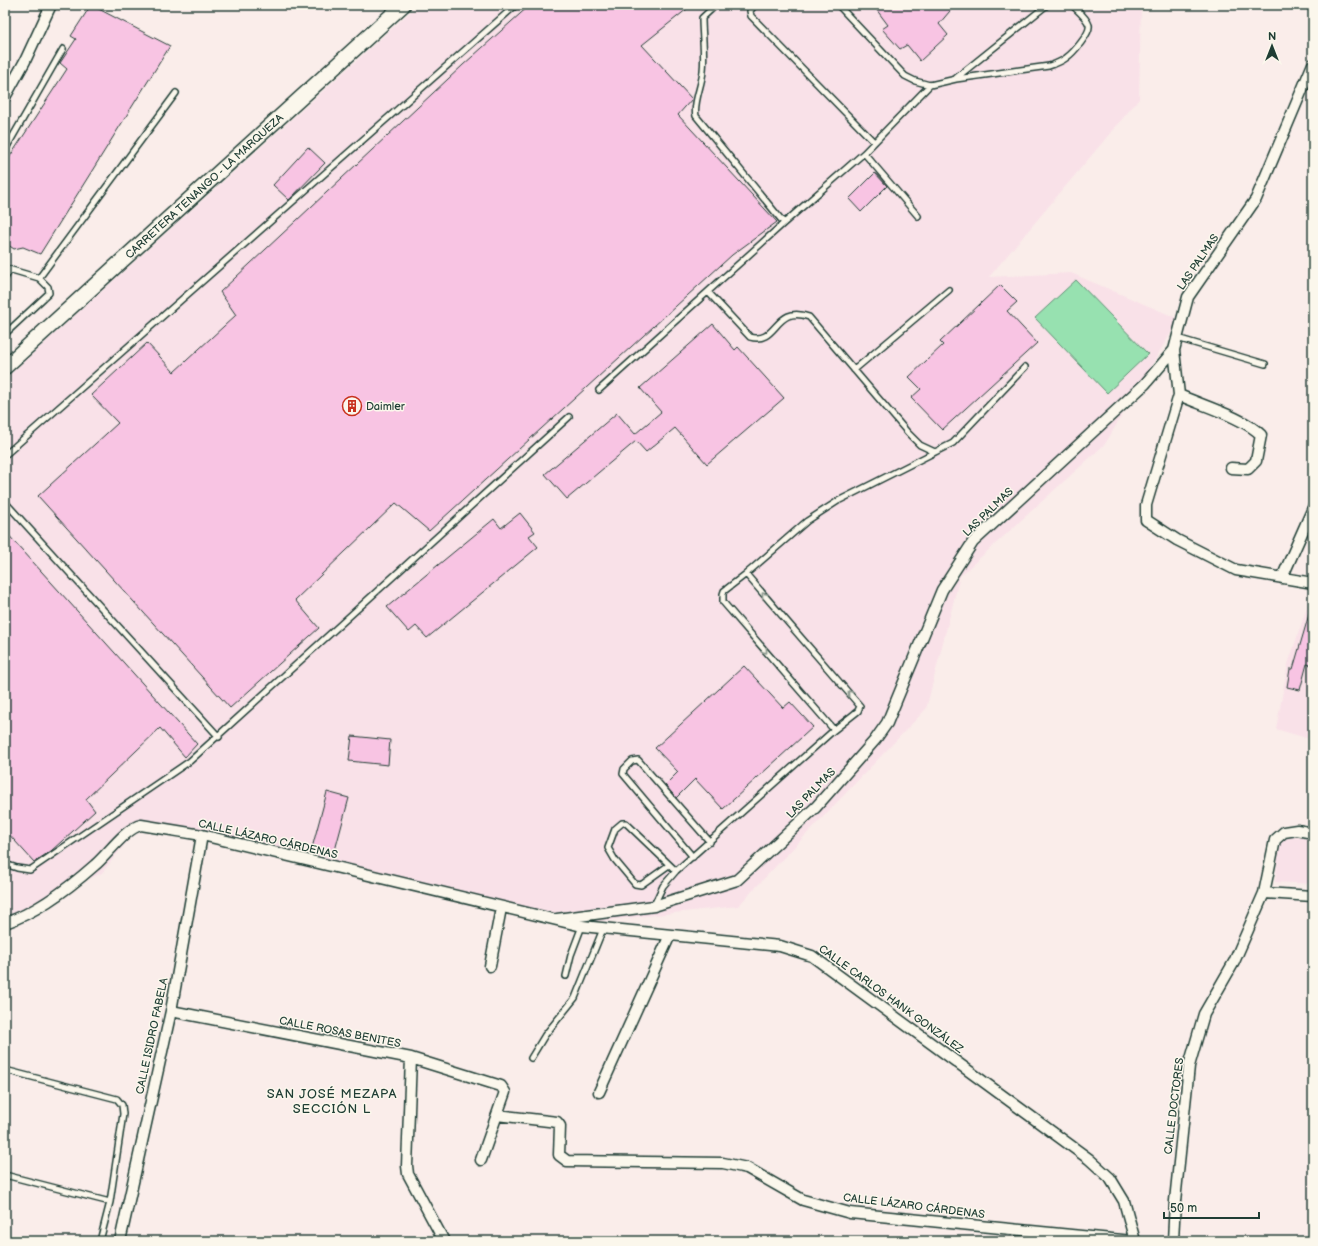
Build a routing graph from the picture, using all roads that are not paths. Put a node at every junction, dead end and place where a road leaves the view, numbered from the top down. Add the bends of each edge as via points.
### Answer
1 (51, 5) edge
2 (403, 5) edge
3 (516, 5) edge
4 (716, 5) edge
5 (755, 5) edge
6 (838, 5) edge
7 (1047, 5) edge
8 (1072, 5) edge
9 (64, 49) dead end
10 (1313, 64) edge
11 (956, 79) junction
12 (930, 85) junction
13 (176, 93) dead end
14 (5, 97) edge
15 (874, 142) junction
16 (5, 150) edge
17 (864, 153) junction
18 (918, 216) dead end
19 (784, 223) junction
20 (7, 269) edge
21 (5, 278) edge
22 (39, 278) junction
23 (948, 290) dead end
24 (708, 292) junction
25 (5, 334) edge
26 (1177, 338) junction
27 (1174, 350) junction
28 (1265, 364) dead end
29 (5, 367) edge
30 (1025, 367) dead end
31 (854, 370) junction
32 (599, 390) dead end
33 (1179, 395) junction
34 (569, 417) dead end
35 (936, 452) junction
36 (5, 455) edge
37 (1231, 468) dead end
38 (5, 502) edge
39 (1313, 508) edge
40 (746, 574) junction
41 (1282, 578) junction
42 (1313, 583) edge
43 (834, 730) junction
44 (219, 737) junction
45 (1313, 832) edge
46 (202, 835) junction
47 (710, 842) junction
48 (693, 857) junction
49 (5, 864) edge
50 (669, 865) junction
51 (676, 871) junction
52 (1264, 893) junction
53 (1313, 896) edge
54 (654, 906) junction
55 (501, 908) junction
56 (553, 920) junction
57 (5, 923) edge
58 (582, 926) junction
59 (603, 929) junction
60 (670, 935) junction
61 (490, 966) dead end
62 (566, 976) dead end
63 (171, 1011) junction
64 (411, 1058) junction
65 (531, 1058) dead end
66 (5, 1070) edge
67 (600, 1092) dead end
68 (497, 1116) junction
69 (481, 1160) dead end
70 (5, 1175) edge
71 (110, 1202) junction
72 (100, 1241) edge
73 (120, 1241) edge
74 (444, 1241) edge
75 (1134, 1241) edge
76 (1173, 1241) edge

1 - 14 street via 25,62
2 - 29 main road, CARRETERA TENANGO - LA MARQUEZA
3 - 36 lane
4 - 19 lane via 702,18 704,68 695,105 696,116
5 - 15 lane via 750,11 750,16
6 - 12 lane via 905,76
7 - 11 lane
8 - 11 lane via 1088,23 1089,29 1067,57 1049,66
9 - 16 lane
10 - 26 street, LAS PALMAS via 1256,199 1188,297
11 - 12 lane
12 - 15 lane
13 - 22 lane
15 - 17 lane
17 - 18 lane
17 - 19 lane
19 - 24 lane
20 - 21 lane
20 - 22 lane
22 - 25 lane via 48,287 49,293
23 - 31 lane
24 - 31 lane via 750,337 758,339 766,337 785,317 794,314 809,317
24 - 32 lane
26 - 27 street, LAS PALMAS
26 - 28 lane
27 - 33 street
27 - 54 street, LAS PALMAS via 1145,384 973,542 942,590 887,723 816,807 737,880
30 - 35 lane via 953,443
31 - 35 lane via 920,445
33 - 37 street via 1245,423 1261,435 1256,461 1248,469
33 - 41 street via 1146,505 1146,520 1177,540 1236,570
34 - 44 lane
35 - 40 lane via 838,501 814,517
38 - 44 lane
39 - 41 street
40 -> 43 lane via 724,591 724,602
43 -> 40 lane via 858,711 859,703
41 - 42 street
43 - 47 lane
44 - 49 lane via 190,761 30,870
45 - 52 street, CALLE DOCTORES via 1284,832 1275,840
46 - 55 street, CALLE LÁZARO CÁRDENAS
46 - 57 street, CALLE LÁZARO CÁRDENAS via 136,826 95,865 49,901
46 - 63 street, CALLE ISIDRO FABELA
47 - 48 lane
47 - 48 lane via 638,760 632,761 624,769 623,774
48 - 51 lane
50 - 50 lane via 641,885 635,884 608,848 615,829 626,823
50 - 51 lane
51 - 54 lane via 664,886
52 - 53 street
52 - 76 street, CALLE DOCTORES via 1234,962 1204,1014 1189,1066
54 - 56 street, LAS PALMAS
55 - 56 street, CALLE LÁZARO CÁRDENAS
55 - 61 street
56 - 58 street, CALLE CARLOS HANK GONZÁLEZ
58 - 59 street, CALLE CARLOS HANK GONZÁLEZ
58 - 62 lane
59 - 60 street, CALLE CARLOS HANK GONZÁLEZ
59 - 65 lane via 575,998 545,1035
60 - 67 street
60 - 75 street, CALLE CARLOS HANK GONZÁLEZ via 780,946 812,956 1089,1159 1110,1178 1124,1201
63 - 64 street, CALLE ROSAS BENITES
63 - 73 street, CALLE ISIDRO FABELA
64 - 68 street, CALLE ROSAS BENITES via 501,1086 505,1092
64 - 74 street via 408,1174
66 - 71 lane via 117,1099 122,1105 123,1114
68 - 69 street
68 - 75 street, CALLE LÁZARO CÁRDENAS via 557,1122 560,1126 559,1155 567,1161 723,1163 747,1168 803,1200 850,1213
70 - 71 lane
71 - 72 lane

